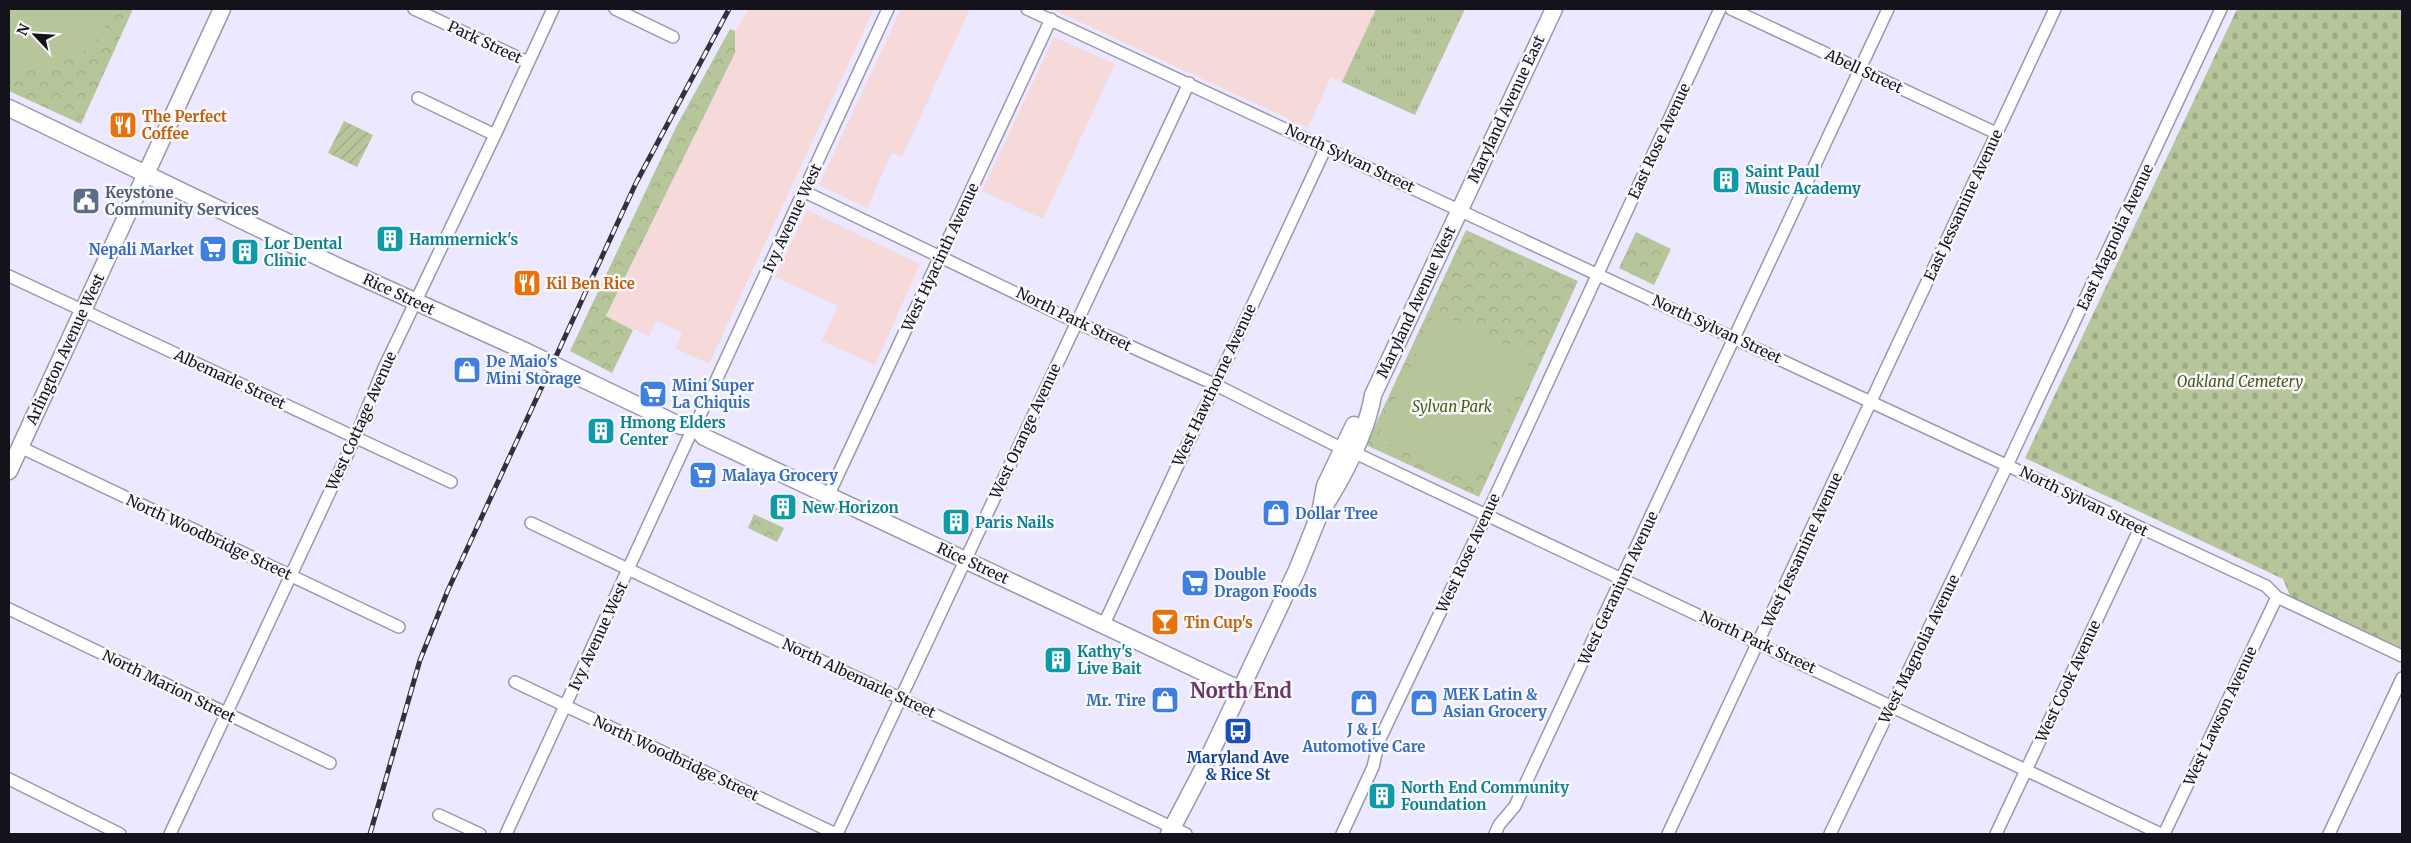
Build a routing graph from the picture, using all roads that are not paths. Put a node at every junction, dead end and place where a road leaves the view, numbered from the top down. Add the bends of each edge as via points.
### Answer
1 (222, 9) edge
2 (414, 9) edge
3 (553, 9) edge
4 (615, 9) edge
5 (888, 9) edge
6 (1027, 9) edge
7 (1554, 9) edge
8 (1720, 9) edge
9 (1731, 9) edge
10 (1888, 9) edge
11 (2055, 9) edge
12 (2222, 9) edge
13 (1051, 19) junction
14 (673, 36) dead end
15 (528, 62) junction
16 (1860, 69) junction
17 (1189, 84) junction
18 (418, 98) dead end
19 (9, 108) edge
20 (1996, 133) junction
21 (495, 135) junction
22 (1326, 147) junction
23 (147, 174) junction
24 (805, 192) junction
25 (1458, 210) junction
26 (941, 256) junction
27 (1598, 273) junction
28 (9, 276) edge
29 (415, 302) junction
30 (84, 310) junction
31 (1076, 322) junction
32 (1735, 337) junction
33 (1214, 384) junction
34 (1871, 401) junction
35 (692, 432) junction
36 (355, 438) junction
37 (20, 447) junction
38 (1347, 450) junction
39 (2008, 464) junction
40 (9, 471) edge
41 (451, 482) dead end
42 (828, 494) junction
43 (1486, 514) junction
44 (531, 524) dead end
45 (2140, 528) junction
46 (965, 559) junction
47 (629, 569) junction
48 (291, 576) junction
49 (1622, 578) junction
50 (2277, 597) junction
51 (9, 609) edge
52 (1104, 624) junction
53 (399, 627) dead end
54 (1759, 643) junction
55 (2402, 656) edge
56 (2402, 678) edge
57 (514, 682) dead end
58 (1241, 690) junction
59 (900, 698) junction
60 (566, 706) junction
61 (1892, 706) junction
62 (226, 713) junction
63 (330, 763) dead end
64 (2027, 769) junction
65 (9, 779) edge
66 (439, 815) dead end
67 (1176, 832) edge
68 (120, 834) edge
69 (170, 834) edge
70 (480, 834) edge
71 (506, 834) edge
72 (837, 834) edge
73 (1342, 834) edge
74 (1495, 834) edge
75 (1668, 834) edge
76 (1830, 834) edge
77 (1996, 834) edge
78 (2163, 834) edge
79 (2328, 834) edge

1 - 23 main road, Arlington Avenue West
2 - 15 street, Park Street
3 - 15 street, West Cottage Avenue
4 - 14 street
5 - 24 street, Ivy Avenue West
6 - 13 street, North Sylvan Street
7 - 25 main road, Maryland Avenue East
8 - 27 street, East Rose Avenue
9 - 16 street, Abell Street
10 - 16 street, West Geranium Avenue
11 - 20 street, East Jessamine Avenue
12 - 39 street, East Magnolia Avenue
13 - 17 street, North Sylvan Street
13 - 26 street, West Hyacinth Avenue
15 - 21 street, West Cottage Avenue
16 - 20 street, Abell Street
16 - 32 street, West Geranium Avenue
17 - 22 street, North Sylvan Street
17 - 31 street, West Orange Avenue
18 - 21 street
19 - 23 main road, Rice Street
20 - 34 street, East Jessamine Avenue
21 - 29 street, West Cottage Avenue
22 - 25 street, North Sylvan Street
22 - 33 street, West Hawthorne Avenue
23 - 29 main road, Rice Street
23 - 30 main road, Arlington Avenue West
24 - 26 street, North Park Street
24 - 35 street, Ivy Avenue West
25 - 27 street, North Sylvan Street
25 - 38 main road, Maryland Avenue West via 1372,395 1362,405 1349,436
26 - 31 street, North Park Street
26 - 42 street, West Hyacinth Avenue
27 - 32 street, North Sylvan Street
27 - 43 street, West Rose Avenue
28 - 30 street, Albemarle Street
29 - 35 main road, Rice Street, bridge
29 - 36 street, West Cottage Avenue
30 - 36 street, Albemarle Street
30 - 37 main road, Arlington Avenue West
31 - 33 street, North Park Street
31 - 46 street, West Orange Avenue
32 - 34 street, North Sylvan Street
32 - 49 street, West Geranium Avenue
33 - 38 street, North Park Street
33 - 52 street, West Hawthorne Avenue
34 - 39 street, North Sylvan Street
34 - 54 street, West Jessamine Avenue
35 - 42 main road, Rice Street
35 - 47 street, Ivy Avenue West
36 - 41 street, Albemarle Street
36 - 48 street, West Cottage Avenue
37 - 40 main road, Arlington Avenue West
37 - 48 street, North Woodbridge Street
38 - 43 street, North Park Street
38 - 58 main road, Maryland Avenue West via 1335,489 1320,513
39 - 45 street, North Sylvan Street
39 - 61 street, West Magnolia Avenue
42 - 46 main road, Rice Street
43 - 49 street, North Park Street
43 - 73 street, West Rose Avenue via 1379,741 1372,767
44 - 47 street, North Albemarle Street
45 - 50 street, North Sylvan Street via 2266,586
45 - 64 street, West Cook Avenue
46 - 52 main road, Rice Street
46 - 59 street, West Orange Avenue
47 - 59 street, North Albemarle Street
47 - 60 street, Ivy Avenue West
48 - 53 street, North Woodbridge Street
48 - 62 street, West Cottage Avenue
49 - 54 street, North Park Street
49 - 74 street, West Geranium Avenue via 1515,806
50 - 55 street, North Sylvan Street
50 - 78 street, West Lawson Avenue
51 - 62 street, North Marion Street
52 - 58 main road, Rice Street
54 - 61 street, North Park Street
54 - 75 street, West Jessamine Avenue
56 - 79 street
57 - 60 street, North Woodbridge Street
58 - 67 main road, Maryland Avenue West
59 - 67 street, North Albemarle Street
59 - 72 street, West Orange Avenue
60 - 71 street, Ivy Avenue West
60 - 72 street, North Woodbridge Street
61 - 64 street, North Park Street
61 - 76 street, West Magnolia Avenue
62 - 63 street, North Marion Street
62 - 69 street, West Cottage Avenue
64 - 77 street, West Cook Avenue
64 - 78 street, North Park Street
65 - 68 street
66 - 70 street

